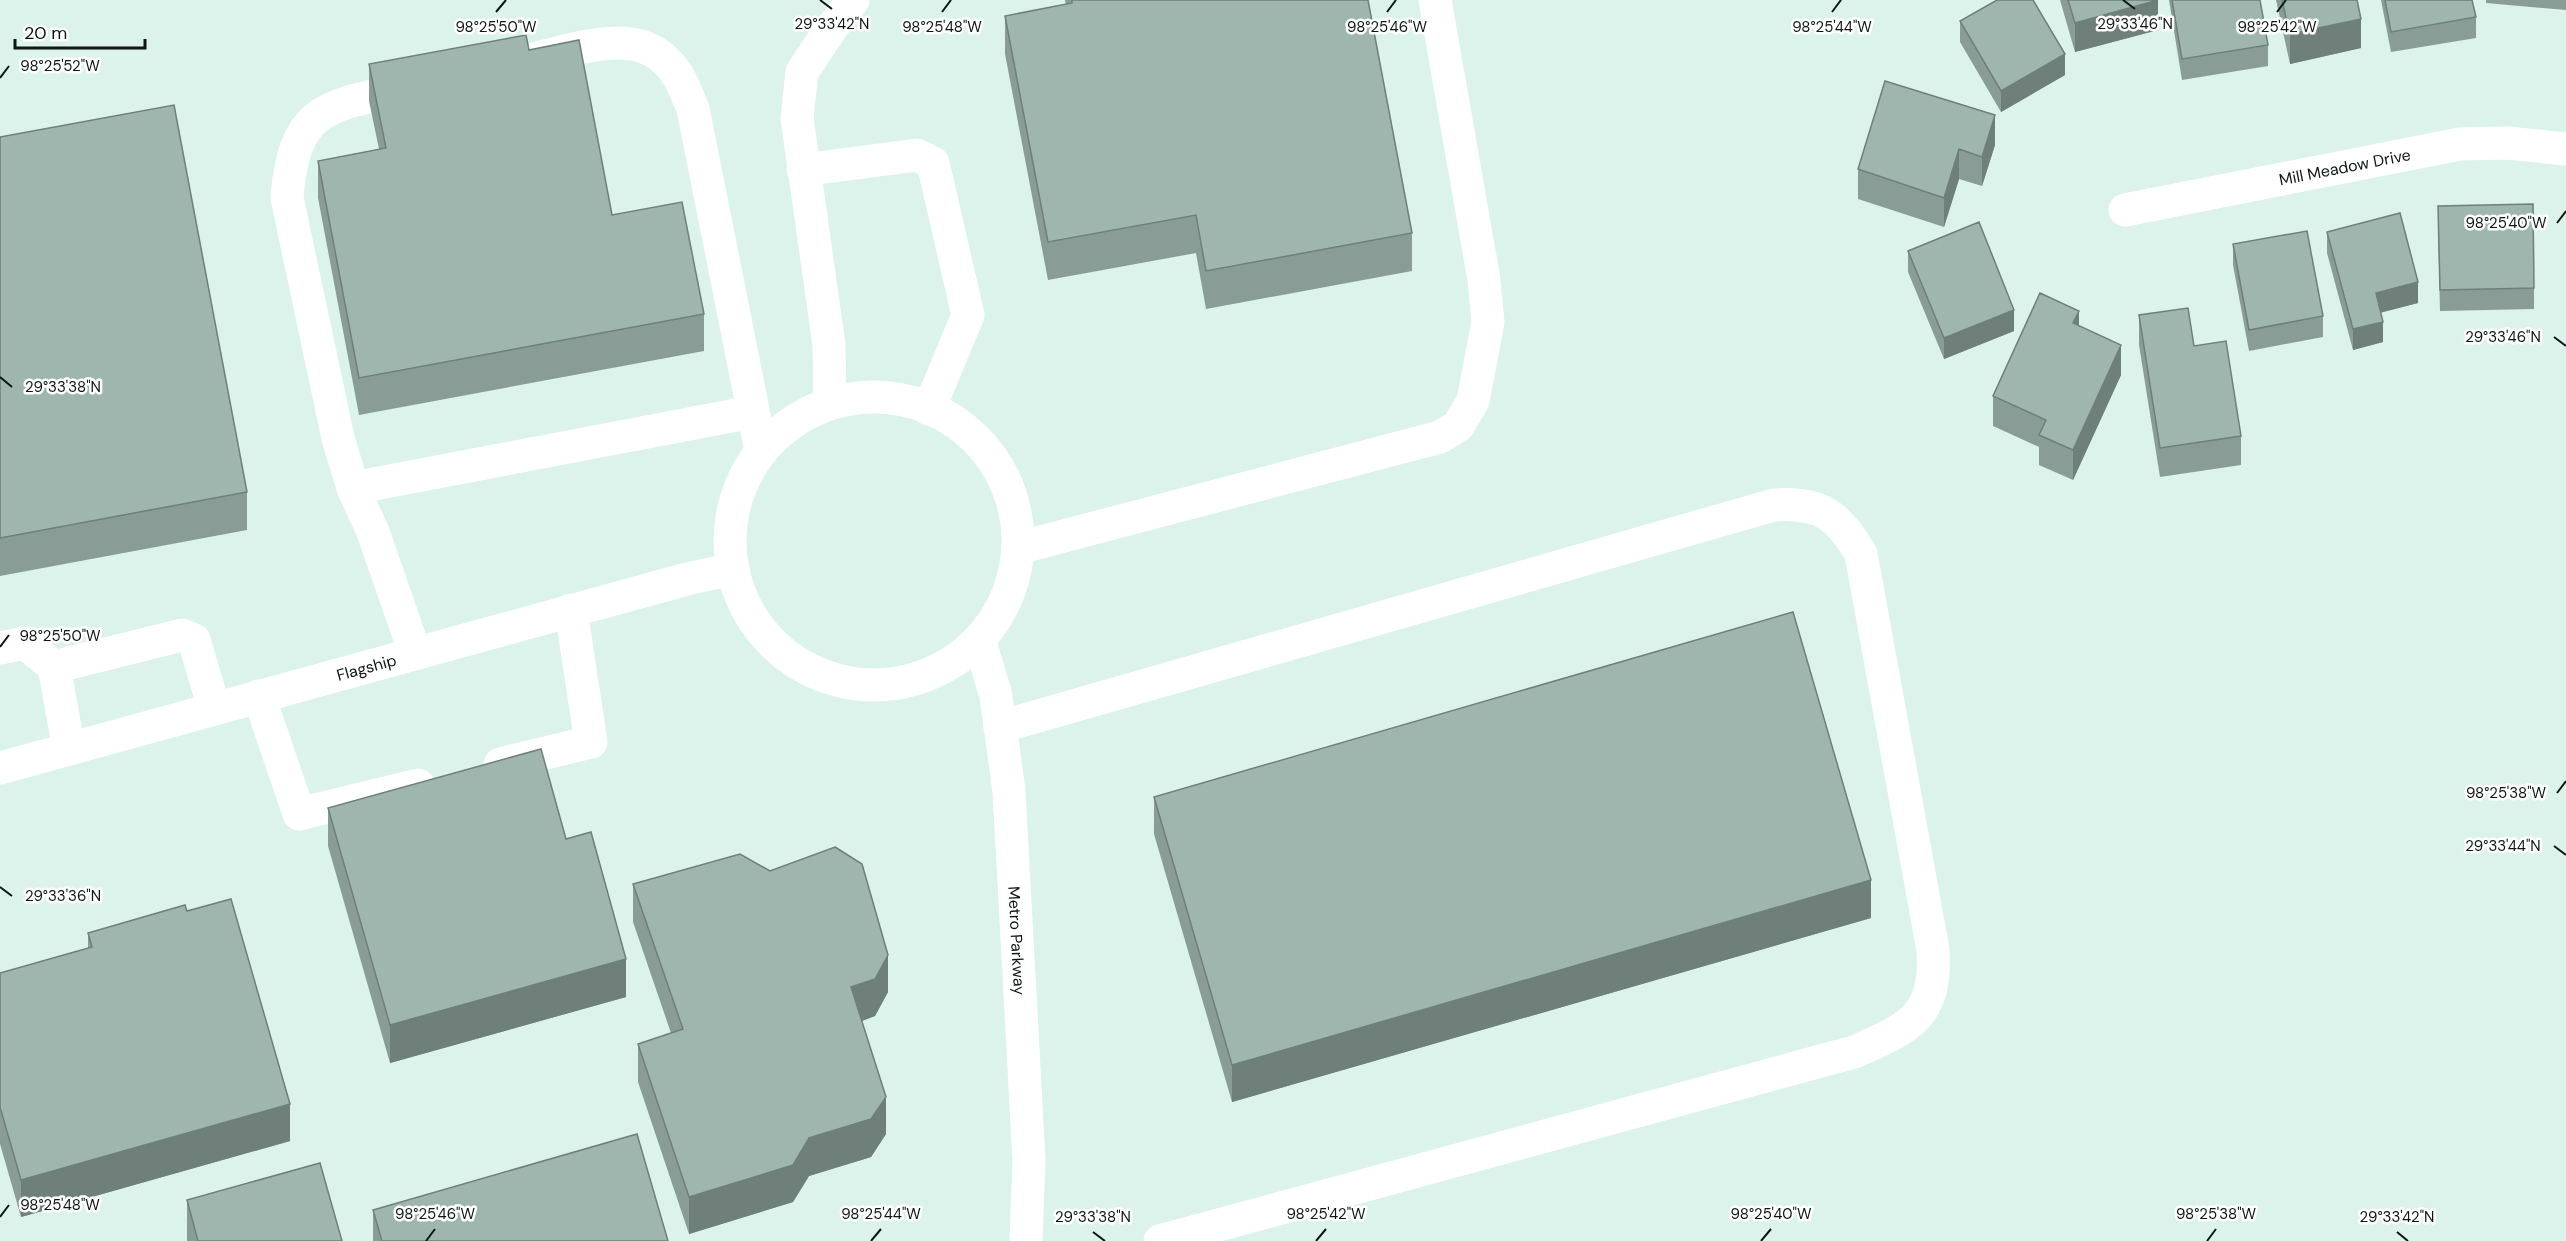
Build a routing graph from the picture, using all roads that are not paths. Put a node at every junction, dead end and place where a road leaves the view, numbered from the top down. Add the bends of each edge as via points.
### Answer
1 (853, 0) edge
2 (1436, 0) edge
3 (505, 66) edge
4 (448, 79) edge
5 (2566, 149) edge
6 (804, 170) junction
7 (2125, 210) dead end
8 (830, 402) junction
9 (928, 409) junction
10 (752, 412) junction
11 (761, 450) junction
12 (353, 488) junction
13 (1018, 548) junction
14 (732, 569) junction
15 (571, 610) junction
16 (980, 642) junction
17 (0, 648) edge
18 (415, 653) junction
19 (54, 667) junction
20 (260, 696) junction
21 (214, 708) junction
22 (1000, 727) junction
23 (69, 749) junction
24 (0, 768) edge
25 (1026, 1241) edge
26 (1160, 1241) edge

1 - 6 street via 802,72 797,118
2 - 13 street via 1488,322 1473,401 1458,426 1440,437
3 - 10 street via 607,42 649,50 666,60 682,81 693,109
4 - 12 street via 335,105 316,116 307,128 289,169 287,198 338,438
5 - 7 street, Mill Meadow Drive via 2508,143 2460,144
6 - 8 street via 829,345
6 - 9 street via 917,154 933,163 968,315
8 - 9 street via 872,396 914,402
8 - 11 street via 792,421
9 - 13 street via 953,420 984,448 1007,484 1018,525
10 - 11 street
10 - 12 street
11 - 14 street via 740,486 729,527
12 - 18 street via 373,532
13 - 16 street via 1017,567 1003,608
14 - 15 street, Flagship
14 - 16 street via 747,612 775,647 813,673 856,685 901,684 944,669
15 - 18 street, Flagship
15 - 20 street via 591,742 299,814
16 - 22 street, Metro Parkway via 996,696
17 - 19 street via 25,643
18 - 20 street, Flagship
19 - 21 street via 182,634 194,640
19 - 23 street
20 - 21 street, Flagship
21 - 23 street, Flagship
22 - 25 street, Metro Parkway via 1009,791 1028,1148
22 - 26 street via 1774,506 1817,507 1835,519 1861,554 1933,950 1934,975 1918,1014 1898,1033 1854,1052
23 - 24 street, Flagship

